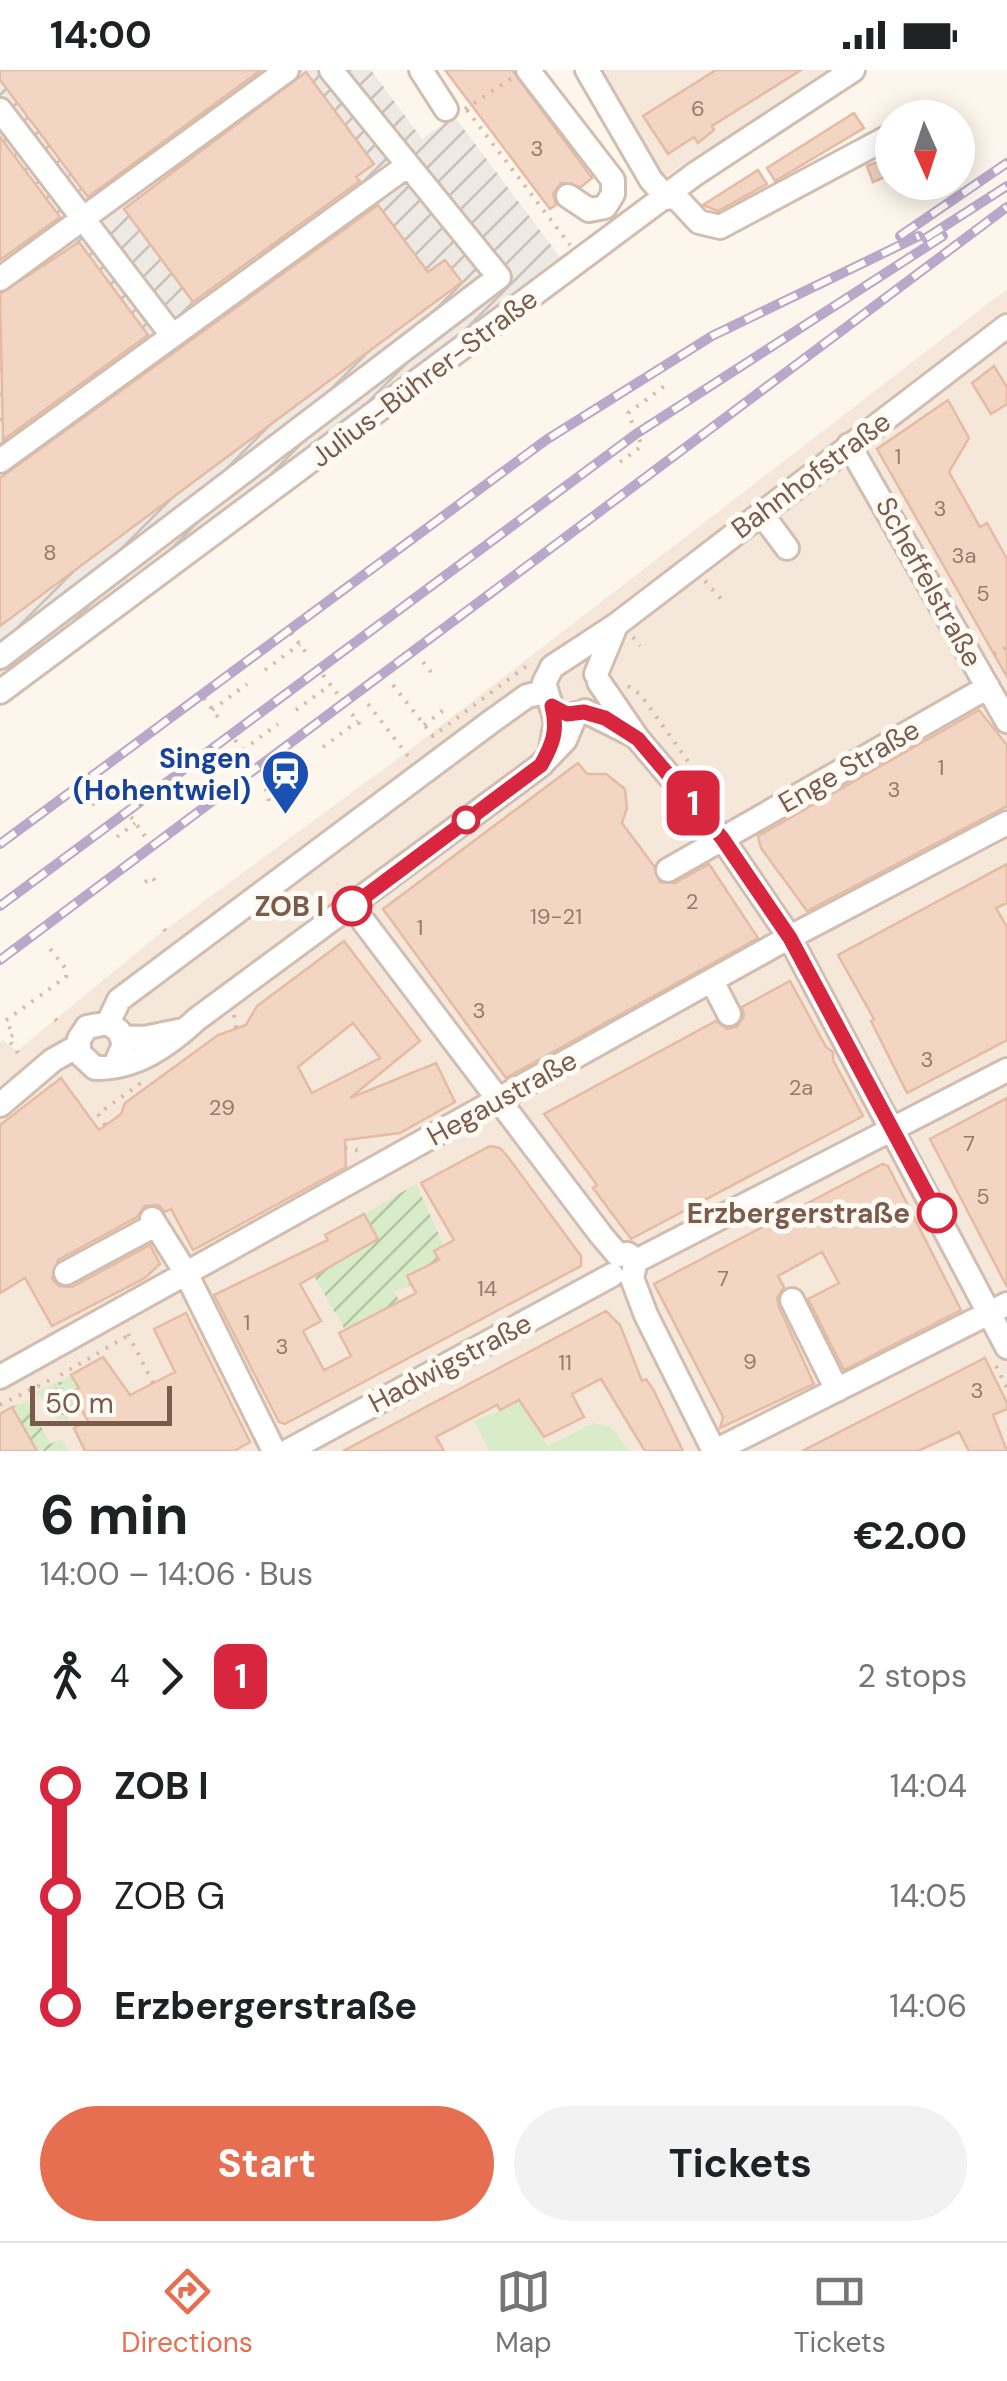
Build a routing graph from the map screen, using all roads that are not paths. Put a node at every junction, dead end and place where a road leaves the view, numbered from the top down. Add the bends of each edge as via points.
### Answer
1 (287, 70) edge
2 (331, 70) edge
3 (421, 70) edge
4 (526, 70) edge
5 (586, 70) edge
6 (853, 70) edge
7 (602, 95) junction
8 (456, 104) road end
9 (0, 110) edge
10 (568, 125) junction
11 (875, 145) edge
12 (408, 165) junction
13 (669, 195) junction
14 (568, 196) dead end
15 (82, 219) junction
16 (0, 279) edge
17 (1007, 326) edge
18 (172, 335) junction
19 (849, 445) junction
20 (0, 462) edge
21 (761, 513) junction
22 (787, 548) dead end
23 (625, 631) junction
24 (0, 657) edge
25 (568, 660) junction
26 (598, 678) junction
27 (988, 687) junction
28 (0, 692) edge
29 (548, 699) junction
30 (580, 713) junction
31 (1007, 720) edge
32 (638, 739) junction
33 (541, 765) junction
34 (1007, 823) edge
35 (724, 837) junction
36 (668, 870) dead end
37 (364, 922) dead end
38 (790, 938) junction
39 (712, 981) junction
40 (729, 1014) dead end
41 (186, 1029) junction
42 (115, 1030) junction
43 (78, 1046) junction
44 (116, 1063) junction
45 (1007, 1070) edge
46 (498, 1102) junction
47 (0, 1105) edge
48 (890, 1130) junction
49 (624, 1267) junction
50 (186, 1272) junction
51 (66, 1274) dead end
52 (792, 1300) dead end
53 (998, 1308) edge
54 (998, 1351) edge
55 (0, 1377) edge
56 (837, 1390) junction
57 (274, 1451) edge
58 (288, 1451) edge
59 (715, 1451) edge

1 - 15 street
2 - 12 street
3 - 8 street
4 - 10 street
5 - 7 street
6 - 13 street, Julius-Bührer-Straße
7 - 10 street
7 - 13 street via 651,180
9 - 15 street
10 - 14 street via 613,180 605,207 588,210
11 - 13 street via 720,227 699,222
12 - 18 street
12 - 24 street via 499,277
13 - 28 street, Julius-Bührer-Straße
15 - 16 street
15 - 18 street
17 - 19 street, Bahnhofstraße
18 - 20 street
19 - 21 street, Bahnhofstraße
19 - 27 street, Scheffelstraße
21 - 22 street
21 - 23 street, Bahnhofstraße
23 - 25 street, Bahnhofstraße
23 - 26 street
25 - 26 street via 584,663
25 - 29 street, Bahnhofstraße via 552,667
26 - 30 street via 597,699
26 - 32 street
27 - 31 street, Scheffelstraße
27 - 35 street, Enge Straße
29 - 30 street
29 - 33 street via 556,722
29 - 42 street via 526,696 118,1000
30 - 32 street via 605,718
30 - 33 street
32 - 35 street
33 - 41 street
34 - 38 street, Hegaustraße
35 - 36 street, Enge Straße
35 - 38 street
37 - 46 street
38 - 39 street, Hegaustraße
38 - 48 street
39 - 40 street
39 - 46 street, Hegaustraße
41 - 42 street via 162,1036
41 - 44 street via 164,1050
42 - 43 street via 87,1027
42 - 44 street via 124,1051
43 - 44 street via 88,1065
43 - 47 street
45 - 48 street, Hadwigstraße
46 - 49 street
46 - 50 street, Hegaustraße
48 - 49 street, Hadwigstraße
48 - 53 street
49 - 58 street, Hadwigstraße
49 - 59 street
50 - 51 street via 153,1222
50 - 55 street, Hegaustraße
50 - 57 street
52 - 56 street
53 - 54 street
53 - 56 street
56 - 59 street

